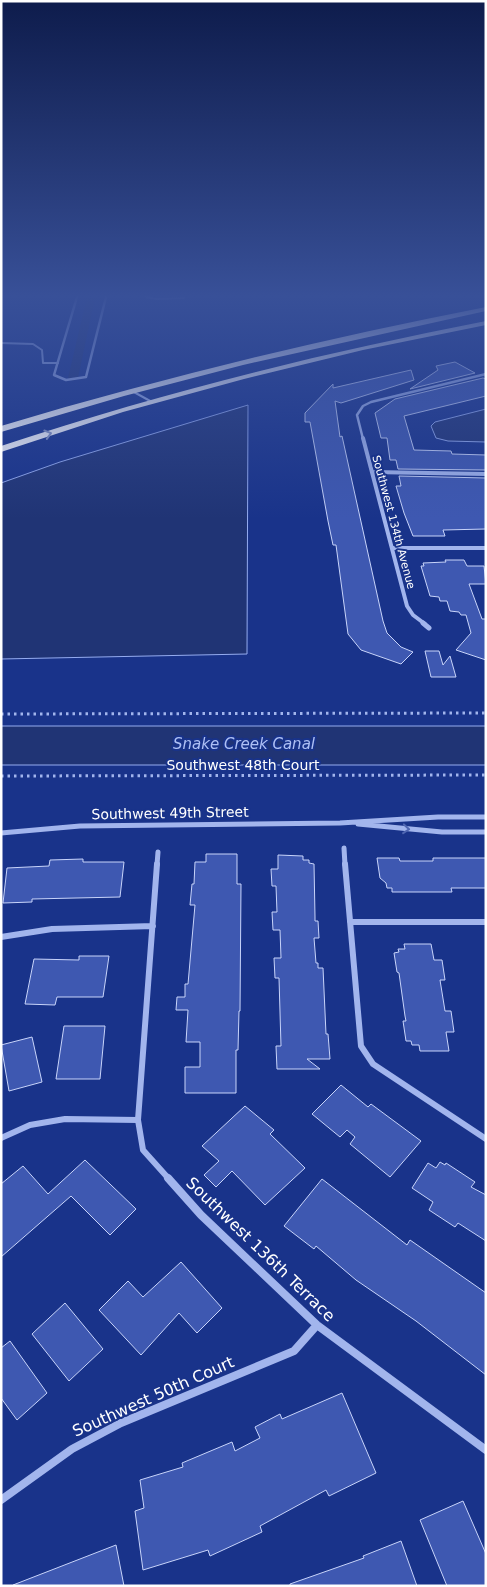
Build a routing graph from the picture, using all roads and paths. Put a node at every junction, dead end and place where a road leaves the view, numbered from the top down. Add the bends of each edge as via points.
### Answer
1 (55, 371) edge
2 (87, 371) edge
3 (207, 371) edge
4 (270, 371) edge
5 (486, 374) edge
6 (132, 391) junction
7 (152, 402) junction
8 (1, 429) edge
9 (1, 449) edge
10 (372, 472) junction
11 (486, 474) edge
12 (392, 548) junction
13 (486, 548) edge
14 (430, 628) dead end
15 (486, 713) edge
16 (1, 714) edge
17 (486, 775) edge
18 (1, 776) edge
19 (486, 817) edge
20 (340, 823) junction
21 (486, 832) edge
22 (1, 833) edge
23 (344, 848) dead end
24 (158, 852) dead end
25 (350, 922) junction
26 (486, 922) edge
27 (152, 926) junction
28 (1, 937) edge
29 (138, 1120) junction
30 (1, 1138) edge
31 (486, 1139) edge
32 (317, 1325) junction
33 (486, 1450) edge
34 (1, 1500) edge

1 - 2 street via 54,375 59,380 86,377
3 - 6 highway
4 - 7 highway
5 - 10 street, Southwest 134th Avenue via 371,402 359,410 357,415
6 - 7 lane
6 - 8 highway
9 -> 7 highway
10 - 11 street
10 - 12 street, Southwest 134th Avenue
12 - 13 street
12 - 14 street, Southwest 134th Avenue via 407,606
15 - 16 path
17 - 18 path, Southwest 48th Court
19 - 20 street, Southwest 49th Street
20 -> 21 street, Southwest 49th Street via 442,832
20 - 22 street, Southwest 49th Street via 100,825
23 - 25 street
24 - 27 street, Southwest 136th Terrace
25 - 26 street
25 - 31 street via 361,1046 373,1064
27 - 28 street via 52,929
27 - 29 street, Southwest 136th Terrace
29 - 30 street via 65,1119 30,1125
29 - 32 street, Southwest 136th Terrace via 143,1150 201,1215
32 - 33 street, Southwest 136th Terrace
32 - 34 street, Southwest 50th Court via 294,1351 113,1427 72,1448

